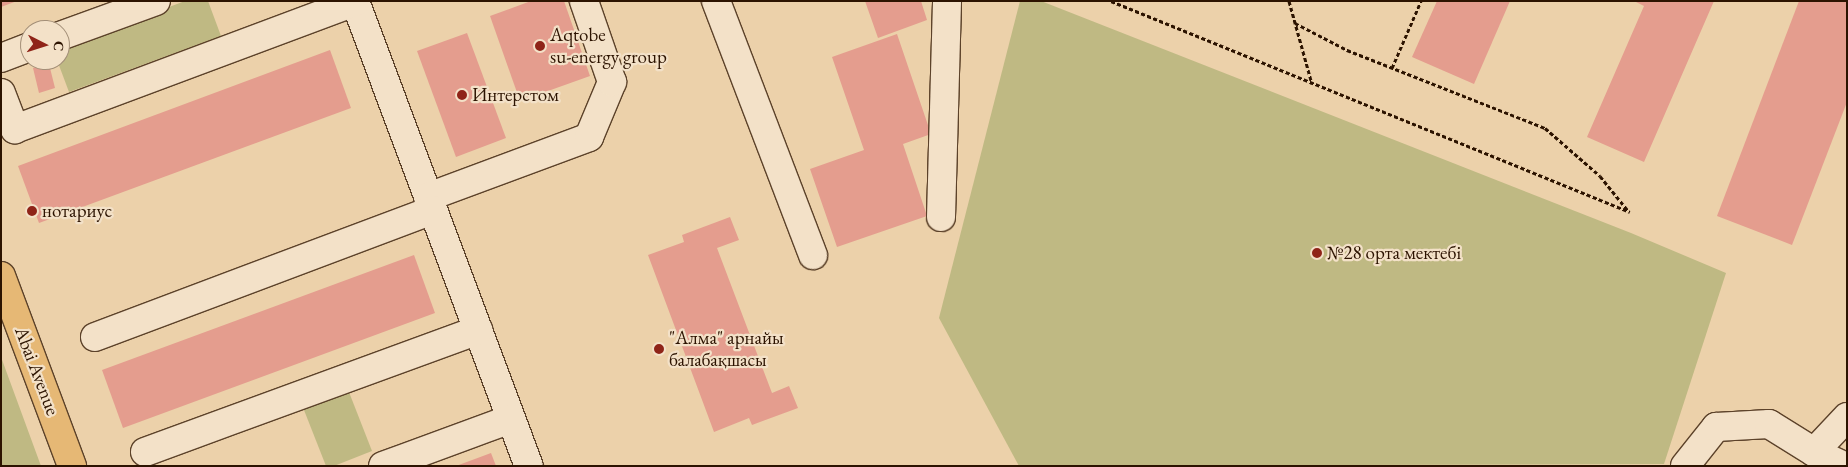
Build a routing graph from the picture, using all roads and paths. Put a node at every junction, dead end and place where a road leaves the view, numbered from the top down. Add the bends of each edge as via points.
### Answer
1 (156, 1) edge
2 (584, 1) edge
3 (716, 1) edge
4 (947, 1) edge
5 (1111, 1) edge
6 (1289, 1) edge
7 (1421, 1) edge
8 (355, 2) edge
9 (1295, 23) junction
10 (70, 32) edge
11 (20, 51) edge
12 (1, 58) edge
13 (1392, 68) junction
14 (1312, 84) junction
15 (1, 93) edge
16 (431, 203) junction
17 (941, 217) dead end
18 (813, 255) dead end
19 (1, 276) edge
20 (478, 330) junction
21 (94, 337) dead end
22 (1847, 417) edge
23 (511, 419) junction
24 (145, 452) dead end
25 (1814, 452) junction
26 (72, 466) edge
27 (383, 466) edge
28 (529, 466) edge
29 (1686, 466) edge
30 (1844, 466) edge

1 - 10 lane
2 - 16 lane via 612,82 589,138
3 - 18 lane
4 - 17 lane
5 - 14 path
6 - 9 path
7 - 13 path
8 - 15 lane via 15,130
8 - 16 lane
9 - 13 path via 1346,50
9 - 14 path
11 - 12 lane
13 - 14 path via 1545,128 1600,176 1630,212
16 - 20 lane
16 - 21 lane
19 - 26 main road, Abai Avenue
20 - 23 lane
20 - 24 lane
22 - 25 lane
23 - 27 lane
23 - 28 lane
25 - 29 lane via 1770,424 1716,427
25 - 30 lane

